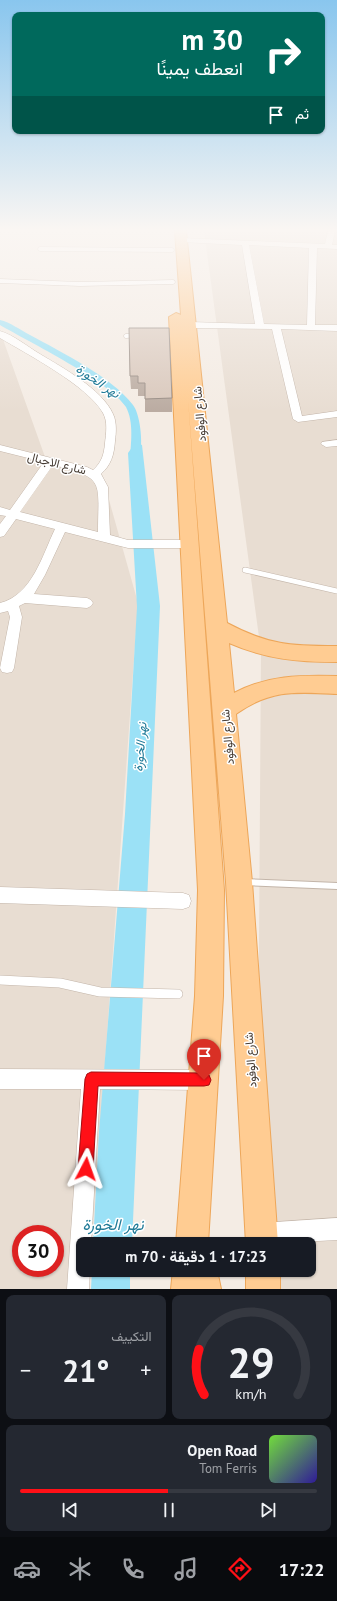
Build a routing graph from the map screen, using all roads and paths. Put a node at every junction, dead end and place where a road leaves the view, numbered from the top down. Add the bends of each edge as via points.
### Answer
1 (174, 291) edge
2 (178, 291) edge
3 (254, 291) edge
4 (312, 291) edge
5 (260, 326) junction
6 (276, 327) junction
7 (311, 327) junction
8 (337, 328) edge
9 (179, 331) junction
10 (0, 334) edge
11 (140, 335) edge
12 (126, 336) dead end
13 (337, 414) edge
14 (337, 443) edge
15 (326, 444) dead end
16 (0, 448) edge
17 (50, 461) junction
18 (95, 474) junction
19 (0, 511) edge
20 (13, 514) junction
21 (62, 527) junction
22 (0, 533) edge
23 (104, 538) junction
24 (189, 544) junction
25 (245, 570) dead end
26 (337, 592) edge
27 (23, 598) junction
28 (87, 603) dead end
29 (6, 606) edge
30 (218, 628) junction
31 (337, 654) edge
32 (7, 668) dead end
33 (337, 685) edge
34 (225, 710) junction
35 (239, 882) junction
36 (337, 886) edge
37 (0, 895) edge
38 (183, 901) dead end
39 (0, 980) edge
40 (178, 994) dead end
41 (0, 1079) edge
42 (91, 1079) junction
43 (204, 1080) junction
44 (337, 1229) edge
45 (194, 1237) edge
46 (262, 1237) edge
47 (277, 1237) edge
48 (189, 1277) edge
49 (201, 1277) edge
50 (78, 1289) edge
51 (188, 1289) edge
52 (204, 1289) edge

1 - 9 main road, شارع الوفود
2 - 9 main road, شارع الوفود
3 - 5 street
4 - 7 street
5 - 6 street
5 - 9 street
6 - 7 street
6 - 13 street via 298,419
7 - 8 street
9 - 24 main road, شارع الوفود
9 - 30 main road, شارع الوفود
10 - 18 street via 77,383 105,408 110,416 111,426 108,459 106,465
11 - 12 lane
14 - 15 street
16 - 17 street, شارع الاجبال
17 - 18 street, شارع الاجبال
17 - 20 street
18 - 23 street, شارع الاجبال via 101,479 103,487
19 - 20 street
20 - 21 street
20 - 22 street
21 - 23 street
21 - 27 street via 40,573
23 - 24 street via 128,544
24 - 43 main road, شارع الوفود via 210,890 209,996
25 - 26 lane
27 - 28 street
27 - 29 street
29 - 32 street via 16,618
30 - 31 main road via 250,645 274,652
30 - 34 main road, شارع الوفود
33 - 34 main road via 272,686 248,694
34 - 35 main road, شارع الوفود
35 - 36 lane
35 - 46 main road, شارع الوفود
37 - 38 street
39 - 40 lane via 52,982 100,992
41 - 42 street
42 - 43 street
42 - 50 street
43 - 45 main road, شارع الوفود
44 - 47 street
48 - 51 main road
49 - 52 main road

